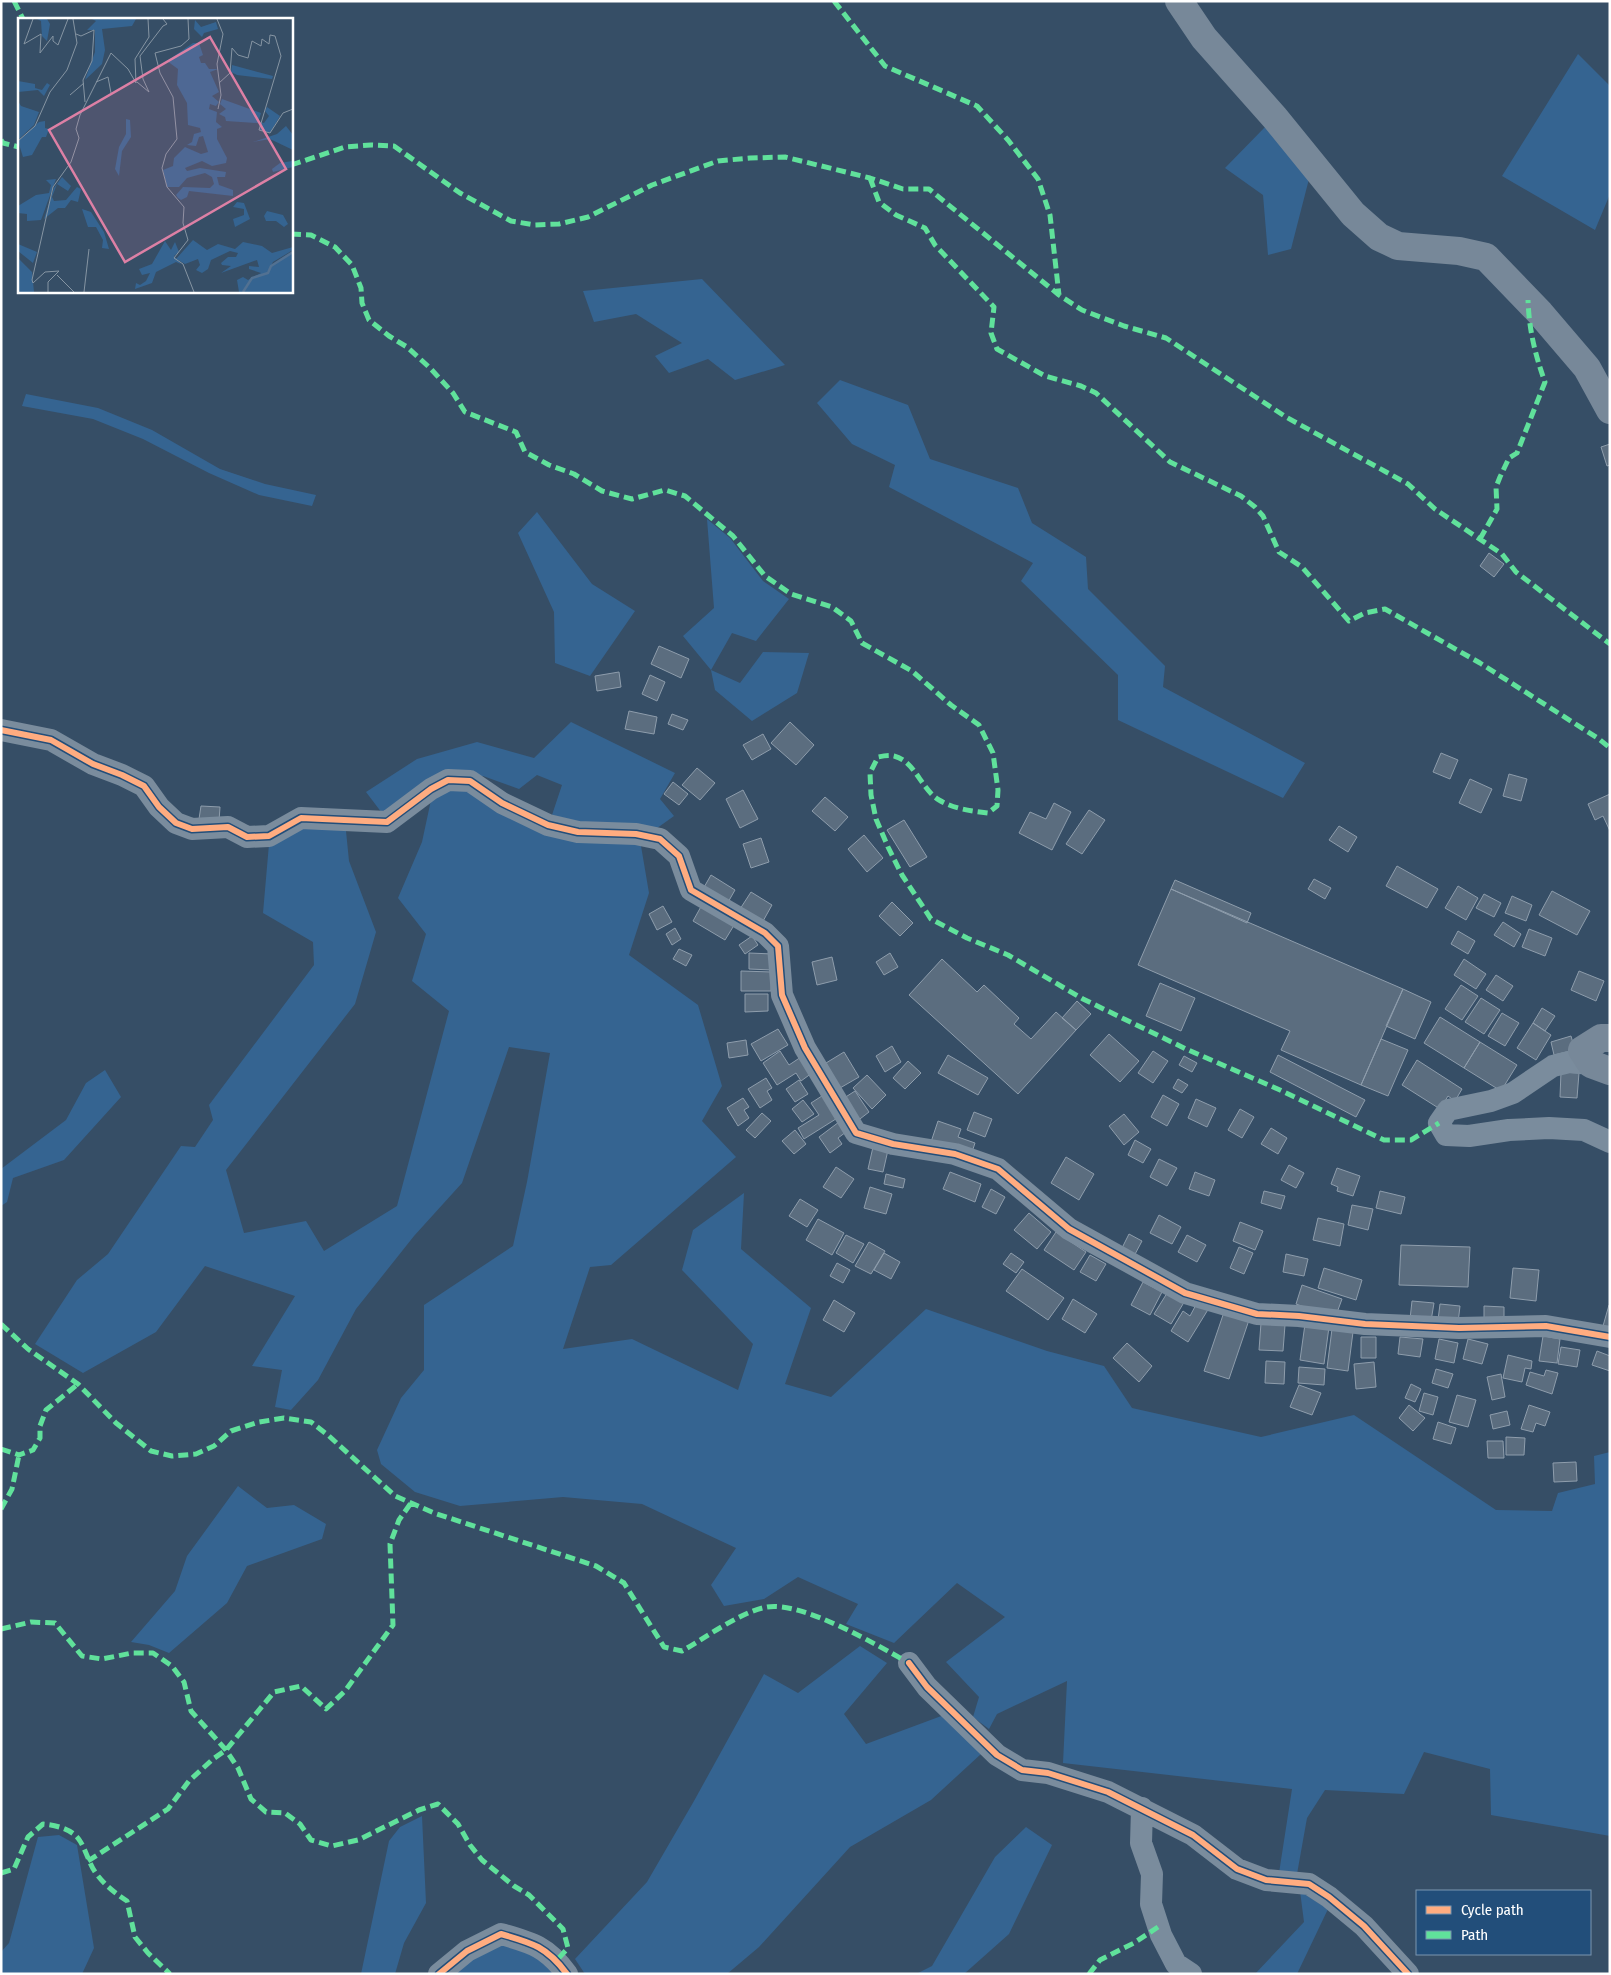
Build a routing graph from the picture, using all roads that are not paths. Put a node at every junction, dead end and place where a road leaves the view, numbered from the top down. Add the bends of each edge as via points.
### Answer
1 (1179, 1) edge
2 (1608, 406) edge
3 (1, 730) edge
4 (1610, 1038) edge
5 (1600, 1068) edge
6 (1610, 1142) edge
7 (1610, 1337) edge
8 (909, 1663) dead end
9 (1142, 1808) junction
10 (439, 1974) edge
11 (567, 1974) edge
12 (1191, 1974) edge
13 (1408, 1974) edge

1 - 2 main road via 1204,38 1354,214 1378,237 1398,246 1459,251 1486,257 1588,368
3 - 7 street via 51,740 93,764 144,786 176,823 192,829 228,827 246,837 269,836 301,818 387,822 448,780 470,781 502,803 548,825 578,832 636,834 660,839 679,856 691,890 764,933 778,946 782,995 805,1048 856,1133 893,1144 955,1154 998,1169 1069,1229 1186,1293 1257,1314 1365,1324 1459,1328 1546,1326
4 - 5 main road via 1601,1038 1582,1050
5 - 6 street via 1569,1062 1552,1066 1513,1093 1448,1110 1439,1123 1446,1135 1469,1136 1549,1128 1584,1130
8 - 9 street via 927,1687 997,1755 1022,1770 1048,1774 1108,1792
9 - 12 street via 1141,1843 1152,1874 1151,1904 1161,1935 1176,1964
9 - 13 street via 1193,1835 1237,1869 1266,1880 1309,1884 1364,1926
10 - 11 street via 467,1951 501,1934 533,1943 557,1960

